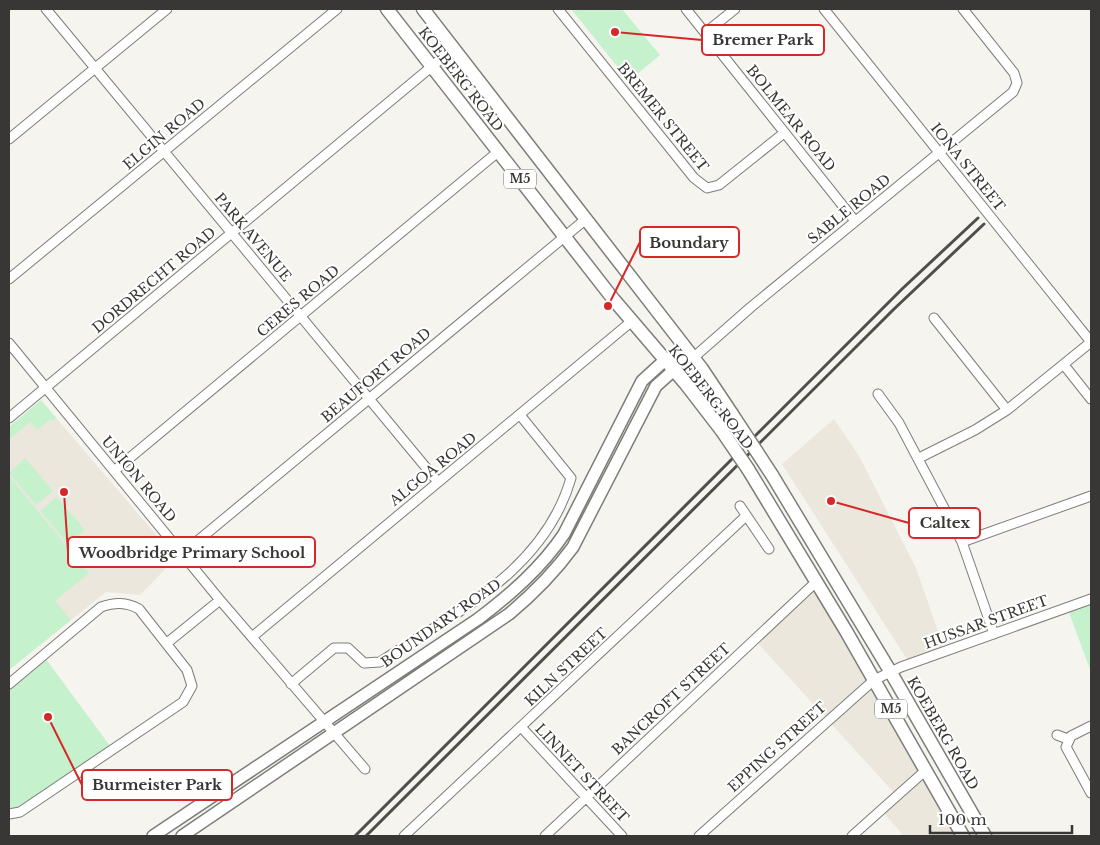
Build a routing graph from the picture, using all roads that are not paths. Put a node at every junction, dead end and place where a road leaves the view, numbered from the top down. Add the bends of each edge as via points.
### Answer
1 (46, 9) edge
2 (166, 9) edge
3 (337, 9) edge
4 (387, 9) edge
5 (423, 9) edge
6 (558, 9) edge
7 (686, 9) edge
8 (735, 9) edge
9 (824, 9) edge
10 (962, 9) edge
11 (705, 33) junction
12 (454, 48) junction
13 (95, 68) junction
14 (432, 68) junction
15 (784, 133) junction
16 (9, 140) edge
17 (499, 151) junction
18 (164, 152) junction
19 (939, 153) junction
20 (586, 219) junction
21 (855, 221) junction
22 (232, 234) junction
23 (564, 236) junction
24 (9, 279) edge
25 (301, 316) junction
26 (934, 318) dead end
27 (632, 321) junction
28 (1091, 342) edge
29 (9, 343) edge
30 (693, 353) junction
31 (665, 360) junction
32 (1064, 365) junction
33 (674, 370) junction
34 (45, 387) junction
35 (878, 394) dead end
36 (1091, 399) edge
37 (368, 400) junction
38 (1007, 410) junction
39 (520, 416) junction
40 (9, 418) edge
41 (919, 458) junction
42 (114, 471) junction
43 (438, 482) junction
44 (1091, 496) edge
45 (740, 506) dead end
46 (746, 516) junction
47 (962, 542) junction
48 (769, 549) dead end
49 (183, 553) junction
50 (816, 582) junction
51 (220, 600) junction
52 (1091, 600) edge
53 (994, 634) junction
54 (252, 637) junction
55 (167, 643) junction
56 (890, 671) junction
57 (874, 680) junction
58 (9, 684) edge
59 (290, 684) junction
60 (322, 723) junction
61 (1091, 726) edge
62 (522, 728) junction
63 (332, 734) junction
64 (1056, 734) dead end
65 (1068, 739) junction
66 (365, 770) dead end
67 (926, 770) junction
68 (1091, 794) edge
69 (586, 798) junction
70 (9, 814) edge
71 (153, 836) edge
72 (182, 836) edge
73 (404, 836) edge
74 (545, 836) edge
75 (622, 836) edge
76 (699, 836) edge
77 (852, 836) edge
78 (964, 836) edge
79 (985, 836) edge

1 - 13 street, PARK AVENUE
2 - 13 street
3 - 18 street, ELGIN ROAD
4 - 14 main road, KOEBERG ROAD / M5
5 - 12 main road, KOEBERG ROAD / M5
6 - 15 street, BREMER STREET via 694,178 707,188 719,185
7 - 11 street, BOLMEAR ROAD
8 - 11 street
9 - 19 street, IONA STREET
10 - 19 street, SABLE ROAD via 1014,73 1016,88
11 - 15 street, BOLMEAR ROAD
12 - 14 street, DORDRECHT ROAD
12 - 20 main road, KOEBERG ROAD / M5
13 - 16 street
13 - 18 street, PARK AVENUE
14 - 17 main road, KOEBERG ROAD / M5
14 - 22 street, DORDRECHT ROAD
15 - 21 street, BOLMEAR ROAD
17 - 23 main road, KOEBERG ROAD / M5
17 - 25 street, CERES ROAD
18 - 22 street, PARK AVENUE
18 - 24 street, ELGIN ROAD
19 - 21 street, SABLE ROAD
19 - 28 street, IONA STREET
20 - 23 street, BEAUFORT ROAD
20 - 30 main road, KOEBERG ROAD / M5
21 - 30 street, SABLE ROAD
22 - 25 street, PARK AVENUE
22 - 34 street, DORDRECHT ROAD
23 - 27 main road, KOEBERG ROAD / M5
23 - 37 street, BEAUFORT ROAD
25 - 37 street, PARK AVENUE
25 - 42 street, CERES ROAD
26 - 38 street
27 - 31 main road, KOEBERG ROAD / M5
27 - 39 street, ALGOA ROAD
28 - 32 street
29 - 34 street, UNION ROAD
30 - 31 main road
30 - 33 main road
30 - 56 main road, KOEBERG ROAD / M5, bridge
31 - 33 main road, KOEBERG ROAD / M5
31 - 60 main road, BOUNDARY ROAD via 639,386 568,528 533,573 478,618
32 - 36 street
32 - 38 street
33 - 50 main road, KOEBERG ROAD / M5, bridge via 722,431
33 - 63 main road via 660,381 650,396 580,534 542,585 510,614
34 - 40 street, DORDRECHT ROAD
34 - 42 street, UNION ROAD
35 - 41 street
37 - 43 street, PARK AVENUE
37 - 49 street, BEAUFORT ROAD
38 - 41 street
39 - 43 street, ALGOA ROAD
39 - 59 street via 571,478 553,521 526,557 488,591 380,662 364,663 348,648 334,648
41 - 47 street
42 - 49 street, UNION ROAD
43 - 54 street, ALGOA ROAD
44 - 47 street
45 - 46 street
46 - 48 street
46 - 62 street, KILN STREET
47 - 53 street
49 - 51 street, UNION ROAD
50 - 57 main road, KOEBERG ROAD / M5
50 - 69 street, BANCROFT STREET
51 - 54 street, UNION ROAD
51 - 55 street
52 - 53 street, HUSSAR STREET
53 - 56 street, HUSSAR STREET
54 - 59 street, UNION ROAD
55 - 58 street via 139,609 112,603 101,607
55 - 70 street via 192,679 192,686 183,702 20,812
56 - 57 street, HUSSAR STREET
56 - 79 main road, KOEBERG ROAD / M5
57 - 67 main road, KOEBERG ROAD / M5
57 - 76 street, EPPING STREET
59 - 60 street, UNION ROAD
60 - 63 street, UNION ROAD
60 - 71 main road, BOUNDARY ROAD
61 - 65 street via 1075,732
62 - 69 street, LINNET STREET
62 - 73 street, KILN STREET
63 - 66 street, UNION ROAD
63 - 72 main road
64 - 65 street
65 - 68 street via 1066,750
67 - 77 street
67 - 78 main road, KOEBERG ROAD / M5
69 - 74 street, BANCROFT STREET
69 - 75 street, LINNET STREET

